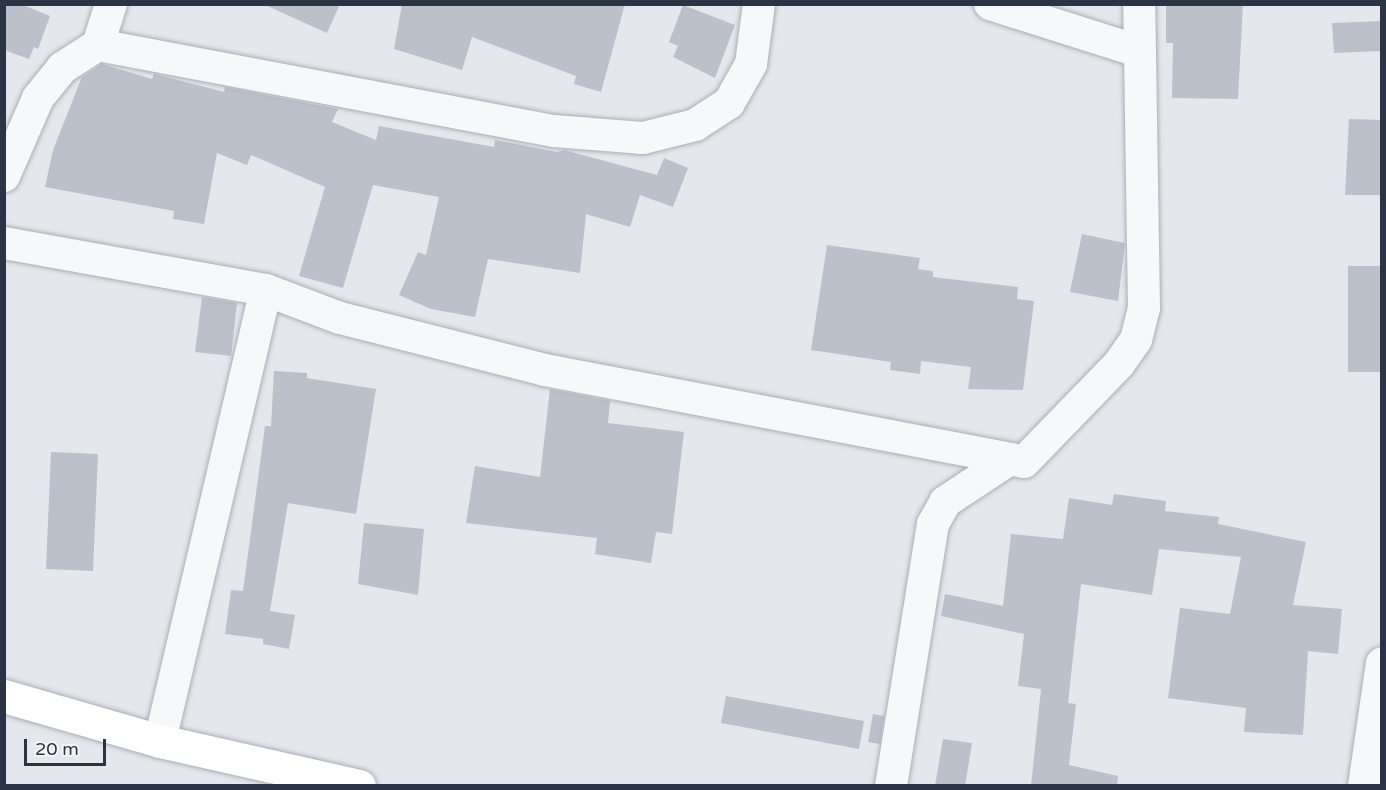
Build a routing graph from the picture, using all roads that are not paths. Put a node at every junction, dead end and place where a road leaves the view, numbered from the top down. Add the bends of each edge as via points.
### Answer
1 (111, 4) edge
2 (759, 4) edge
3 (990, 4) edge
4 (1139, 4) edge
5 (98, 45) junction
6 (1138, 51) junction
7 (4, 176) edge
8 (4, 243) edge
9 (266, 290) junction
10 (1010, 459) junction
11 (1382, 663) edge
12 (4, 696) edge
13 (160, 741) junction
14 (359, 786) edge
15 (891, 786) edge
16 (1364, 786) edge

1 - 5 street
2 - 5 street via 752,64 729,103 695,125 643,138 554,131
3 - 6 street
4 - 6 street
5 - 7 street via 62,68 38,98
6 - 10 street via 1144,308 1136,340 1119,364 1024,462
8 - 9 street
9 - 10 street via 340,318 545,370
9 - 13 street
10 - 15 street via 945,502 933,524
11 - 16 street
12 - 13 main road
13 - 14 main road

